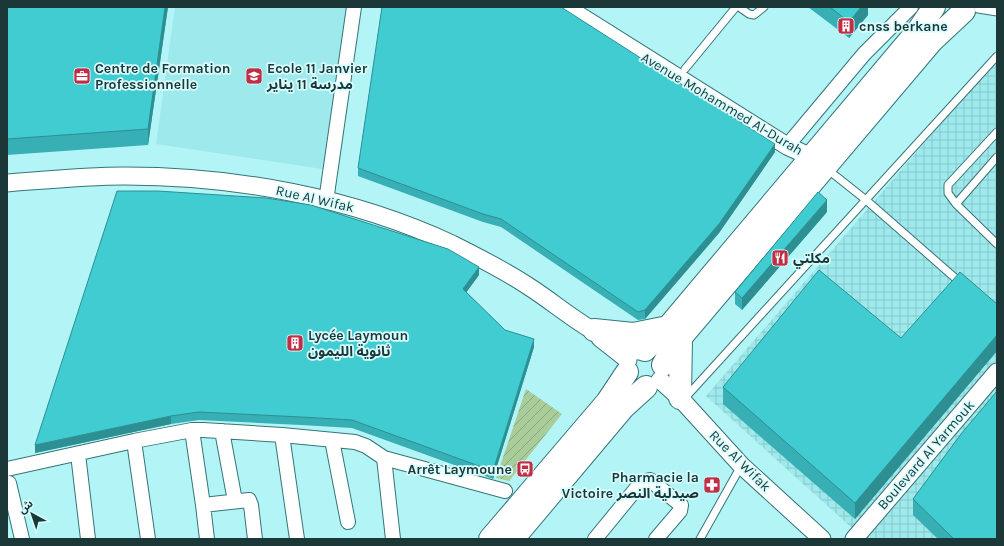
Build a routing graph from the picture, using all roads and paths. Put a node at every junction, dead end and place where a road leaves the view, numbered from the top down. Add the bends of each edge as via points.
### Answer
1 (354, 7) edge
2 (566, 7) edge
3 (587, 7) edge
4 (736, 7) edge
5 (739, 7) edge
6 (764, 7) edge
7 (911, 7) edge
8 (934, 7) edge
9 (975, 9) edge
10 (997, 56) edge
11 (682, 74) junction
12 (997, 132) edge
13 (790, 142) junction
14 (997, 157) edge
15 (818, 162) junction
16 (7, 183) edge
17 (866, 200) junction
18 (326, 201) junction
19 (956, 204) junction
20 (997, 244) edge
21 (967, 288) edge
22 (594, 330) junction
23 (675, 332) junction
24 (634, 358) junction
25 (997, 372) edge
26 (656, 377) junction
27 (681, 399) junction
28 (192, 430) junction
29 (222, 431) junction
30 (282, 435) junction
31 (332, 440) junction
32 (134, 441) junction
33 (78, 454) junction
34 (384, 458) junction
35 (741, 465) junction
36 (8, 478) edge
37 (505, 491) dead end
38 (235, 501) junction
39 (203, 505) junction
40 (348, 522) dead end
41 (22, 539) edge
42 (88, 539) edge
43 (148, 539) edge
44 (207, 539) edge
45 (254, 539) edge
46 (297, 539) edge
47 (393, 539) edge
48 (490, 539) edge
49 (512, 539) edge
50 (595, 539) edge
51 (656, 539) edge
52 (700, 539) edge
53 (822, 539) edge
54 (854, 539) edge

1 - 18 street
2 - 11 street, Avenue Mohammed Al-Durah
3 - 11 street, Avenue Mohammed Al-Durah
4 - 11 lane
5 - 6 lane via 752,15
7 - 13 street via 864,54
8 - 15 highway
9 - 15 highway via 932,41
10 - 17 lane
11 - 13 street, Avenue Mohammed Al-Durah
12 - 19 lane via 948,185 948,193
13 - 15 street, Avenue Mohammed Al-Durah
14 - 19 lane
15 - 17 lane
15 - 23 highway
16 - 18 street, Rue Al Wifak via 95,176 182,178 262,188
17 - 21 lane
17 - 27 lane
18 - 22 street, Rue Al Wifak via 410,227 451,244 528,286
19 - 20 lane
22 - 23 highway via 633,334
22 - 24 street, Rue Al Wifak via 622,342
23 - 24 highway
23 - 26 highway via 670,351
23 - 27 highway
24 - 26 highway via 657,354
24 - 26 highway via 631,381 636,384
24 - 48 highway via 608,402
25 - 54 street, Boulevard Al Yarmouk
26 - 27 street, Rue Al Wifak
26 - 49 highway via 624,407
27 - 35 street, Rue Al Wifak
28 - 29 street
28 - 32 street
28 - 39 street
29 - 30 street
29 - 38 street
30 - 31 street
30 - 46 street
31 - 34 street via 355,442
31 - 40 street
32 - 33 street
32 - 43 street
33 - 36 street
33 - 42 street
34 - 37 street
34 - 47 street
35 - 52 lane
35 - 53 street, Rue Al Wifak
36 - 41 street
38 - 39 street
38 - 45 street via 246,499 250,502
39 - 44 street
50 - 51 street via 640,484 650,480 678,502 681,508

